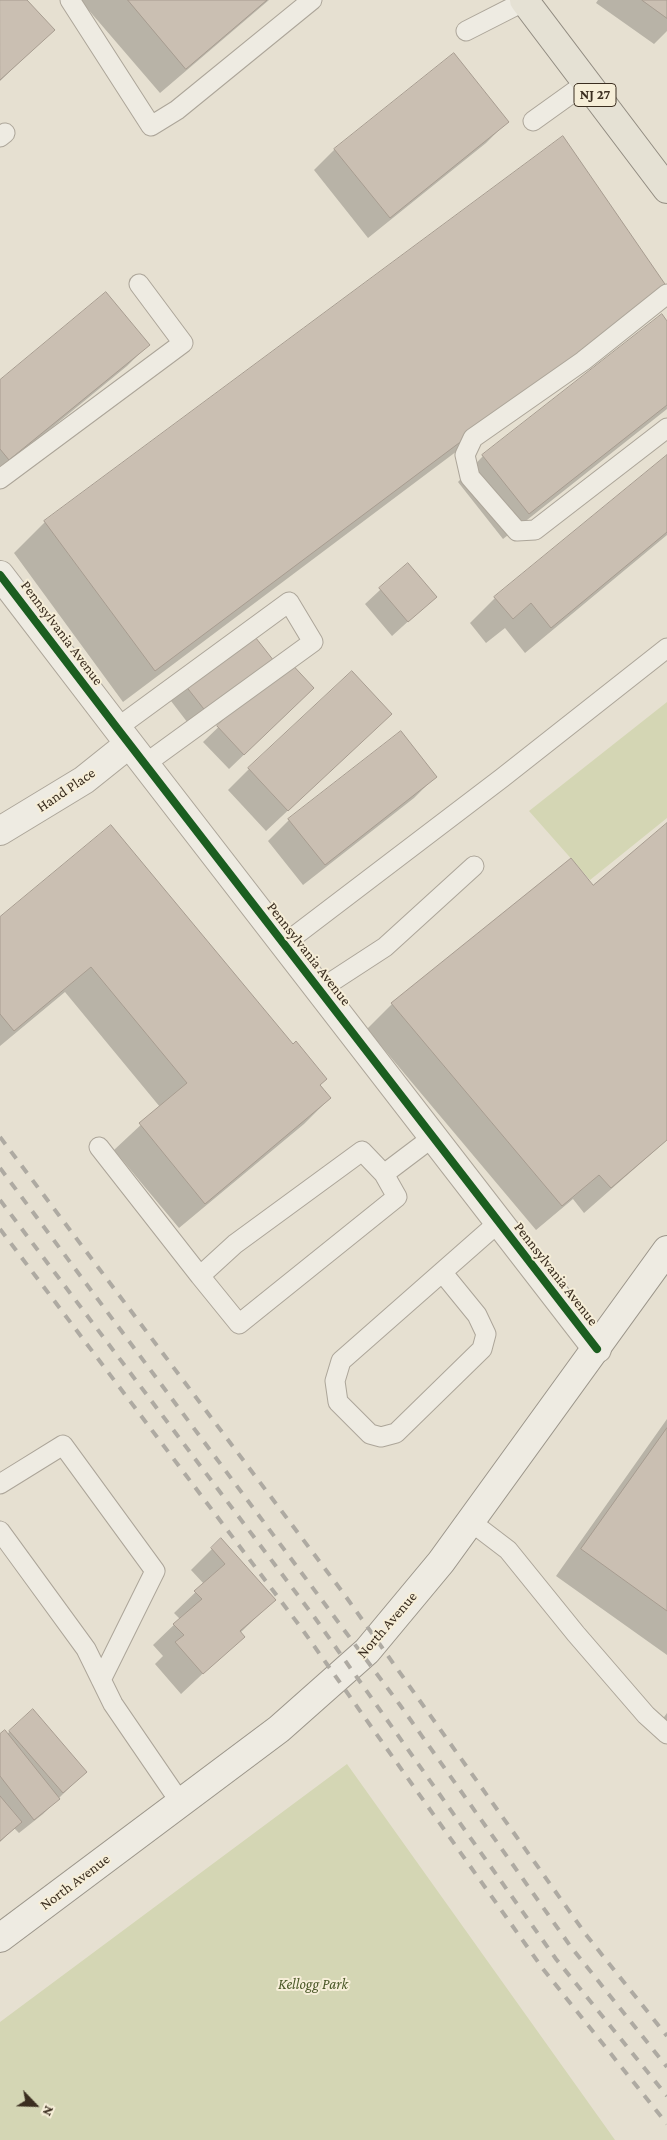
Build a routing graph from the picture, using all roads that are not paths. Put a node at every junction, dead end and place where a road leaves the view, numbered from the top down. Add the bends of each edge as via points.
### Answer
1 (70, 0) edge
2 (312, 0) edge
3 (524, 1) edge
4 (466, 31) dead end
5 (586, 83) junction
6 (533, 121) dead end
7 (667, 190) edge
8 (139, 284) dead end
9 (667, 294) edge
10 (667, 428) edge
11 (0, 479) edge
12 (0, 575) edge
13 (667, 648) edge
14 (130, 746) junction
15 (0, 831) edge
16 (474, 866) dead end
17 (284, 944) junction
18 (319, 990) junction
19 (433, 1137) junction
20 (99, 1147) dead end
21 (384, 1174) junction
22 (499, 1222) junction
23 (667, 1250) edge
24 (442, 1272) junction
25 (200, 1276) junction
26 (597, 1349) junction
27 (0, 1484) edge
28 (470, 1522) junction
29 (0, 1531) edge
30 (101, 1680) junction
31 (667, 1734) edge
32 (180, 1802) junction
33 (0, 1938) edge

1 - 2 lane via 151,126 176,110
3 - 4 lane
3 - 5 main road, NJ 27
5 - 6 lane
5 - 7 main road, NJ 27
8 - 11 lane via 183,343
9 - 10 lane via 583,361 473,438 465,455 470,477 518,531 535,530
12 - 14 street, Pennsylvania Avenue
13 - 17 lane
14 - 14 lane via 314,642 288,602
14 - 15 street, Hand Place via 52,801
14 - 17 street, Pennsylvania Avenue
16 - 18 lane via 385,947
17 - 18 street, Pennsylvania Avenue
18 - 19 street, Pennsylvania Avenue
19 - 21 lane
19 - 22 street, Pennsylvania Avenue
20 - 25 lane
21 - 25 lane via 362,1151 235,1244
21 - 25 lane via 397,1197 239,1324
22 - 24 lane
22 - 26 street, Pennsylvania Avenue
23 - 26 street, North Avenue
24 - 24 lane via 341,1361 334,1381 338,1402 370,1434 381,1437 396,1433 482,1349 486,1334 477,1315
26 - 28 street, North Avenue
27 - 30 lane via 63,1445 155,1571
28 - 31 lane via 508,1550 576,1634 646,1715
28 - 32 street, North Avenue via 367,1651 279,1728
29 - 30 lane via 86,1649
30 - 32 lane via 113,1704
32 - 33 street, North Avenue

